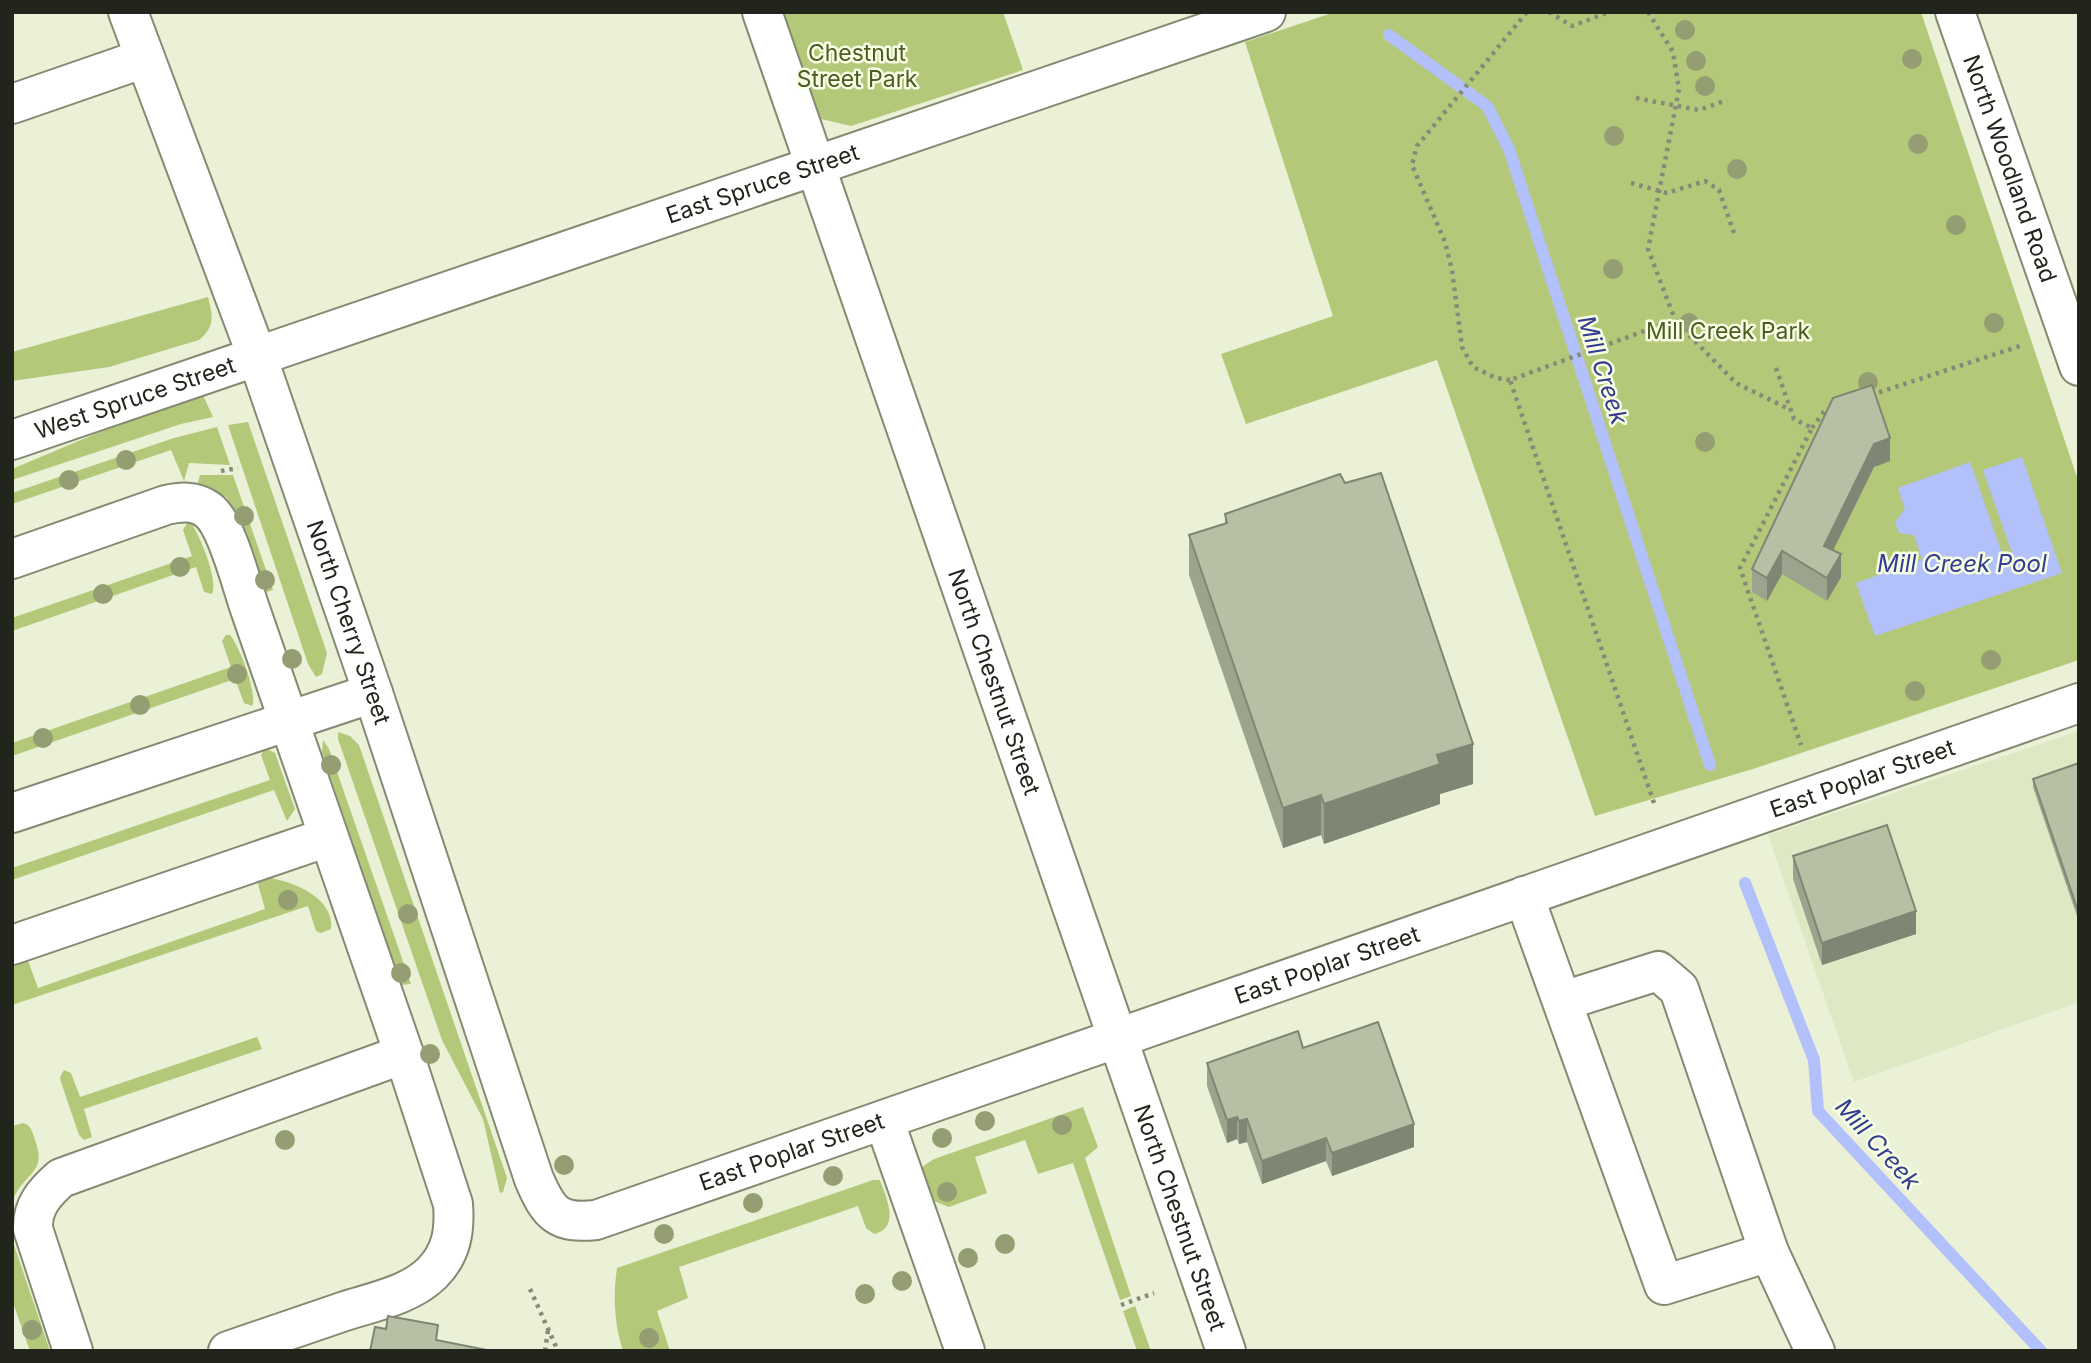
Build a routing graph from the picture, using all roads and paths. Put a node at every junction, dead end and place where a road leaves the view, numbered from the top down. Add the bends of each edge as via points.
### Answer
1 (128, 12) edge
2 (762, 12) edge
3 (1266, 12) edge
4 (1527, 12) edge
5 (1549, 12) edge
6 (1609, 12) edge
7 (1648, 12) edge
8 (1955, 12) edge
9 (145, 58) junction
10 (1636, 98) dead end
11 (1727, 100) dead end
12 (12, 104) edge
13 (1676, 106) junction
14 (814, 165) junction
15 (1631, 183) dead end
16 (1659, 191) junction
17 (1734, 233) dead end
18 (1679, 331) junction
19 (2020, 346) dead end
20 (257, 356) junction
21 (2079, 366) edge
22 (1776, 368) dead end
23 (1510, 380) junction
24 (1864, 397) edge
25 (1838, 406) edge
26 (1791, 410) junction
27 (1812, 428) junction
28 (12, 440) edge
29 (12, 559) edge
30 (373, 693) junction
31 (2079, 703) edge
32 (288, 722) junction
33 (1801, 745) dead end
34 (1654, 803) dead end
35 (12, 813) edge
36 (328, 837) junction
37 (1524, 896) junction
38 (12, 945) edge
39 (1563, 1001) junction
40 (1116, 1038) junction
41 (404, 1054) junction
42 (884, 1120) junction
43 (576, 1222) joint
44 (1769, 1252) junction
45 (530, 1289) dead end
46 (1154, 1293) dead end
47 (1121, 1305) dead end
48 (548, 1329) junction
49 (73, 1351) edge
50 (228, 1351) edge
51 (545, 1351) edge
52 (558, 1351) edge
53 (965, 1351) edge
54 (1226, 1351) edge
55 (1815, 1351) edge

1 - 9 street, North Cherry Street
2 - 14 street, North Chestnut Street
3 - 14 street, East Spruce Street
4 - 23 path via 1432,126 1417,146 1412,165 1445,242 1462,347 1473,368
5 - 6 path via 1572,26
7 - 13 path via 1674,52 1679,89
8 - 21 street, North Woodland Road
9 - 12 street
9 - 20 street, North Cherry Street
10 - 13 path
11 - 13 path via 1699,110
13 - 16 path
14 - 20 street, East Spruce Street
14 - 40 street, North Chestnut Street
15 - 16 path
16 - 17 path via 1667,193 1705,181 1719,190
16 - 18 path via 1648,249
18 - 23 path via 1661,324
18 - 26 path via 1688,334 1736,383
19 - 24 path
20 - 28 street, West Spruce Street
20 - 30 street, North Cherry Street
22 - 26 path
23 - 34 path
25 - 27 path via 1825,410
26 - 27 path via 1794,419
27 - 33 path via 1740,568
29 - 32 street via 166,505 183,501 209,510 223,533
30 - 32 street
30 - 43 street, North Cherry Street via 534,1179 550,1209 563,1220
31 - 37 street, East Poplar Street
32 - 35 street
32 - 36 street
36 - 38 street
36 - 41 street
37 - 39 street
37 - 40 street, East Poplar Street
39 - 44 street via 1658,971 1679,989
39 - 44 street via 1664,1285
40 - 42 street, East Poplar Street
40 - 54 street, North Chestnut Street
41 - 49 street via 74,1171 41,1197 33,1218 37,1241
41 - 50 street via 453,1204 455,1226 444,1258 432,1273 402,1292
42 - 43 street, East Poplar Street via 596,1220
42 - 53 street
44 - 55 street
45 - 48 path
46 - 47 path
48 - 51 path
48 - 52 path

